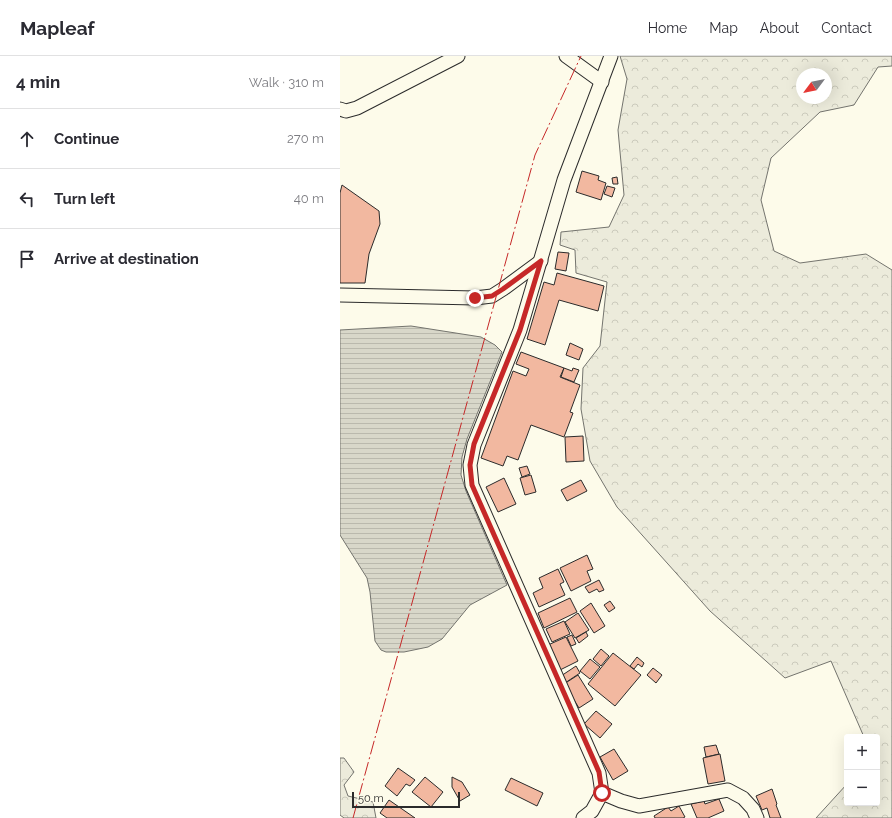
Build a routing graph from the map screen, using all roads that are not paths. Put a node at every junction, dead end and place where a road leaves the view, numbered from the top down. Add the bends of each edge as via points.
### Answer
1 (458, 56) edge
2 (566, 56) edge
3 (611, 56) edge
4 (602, 82) junction
5 (340, 109) edge
6 (541, 261) junction
7 (340, 295) edge
8 (602, 793) junction
9 (583, 818) edge
10 (757, 818) edge

1 - 5 street via 358,108 346,111
2 - 4 street
3 - 4 street
4 - 6 street via 564,180
6 - 7 street via 492,296 475,298
6 - 8 street via 520,330 474,444 470,465 472,485 599,772
8 - 9 street via 592,811
8 - 10 street via 639,806 728,790 744,798

